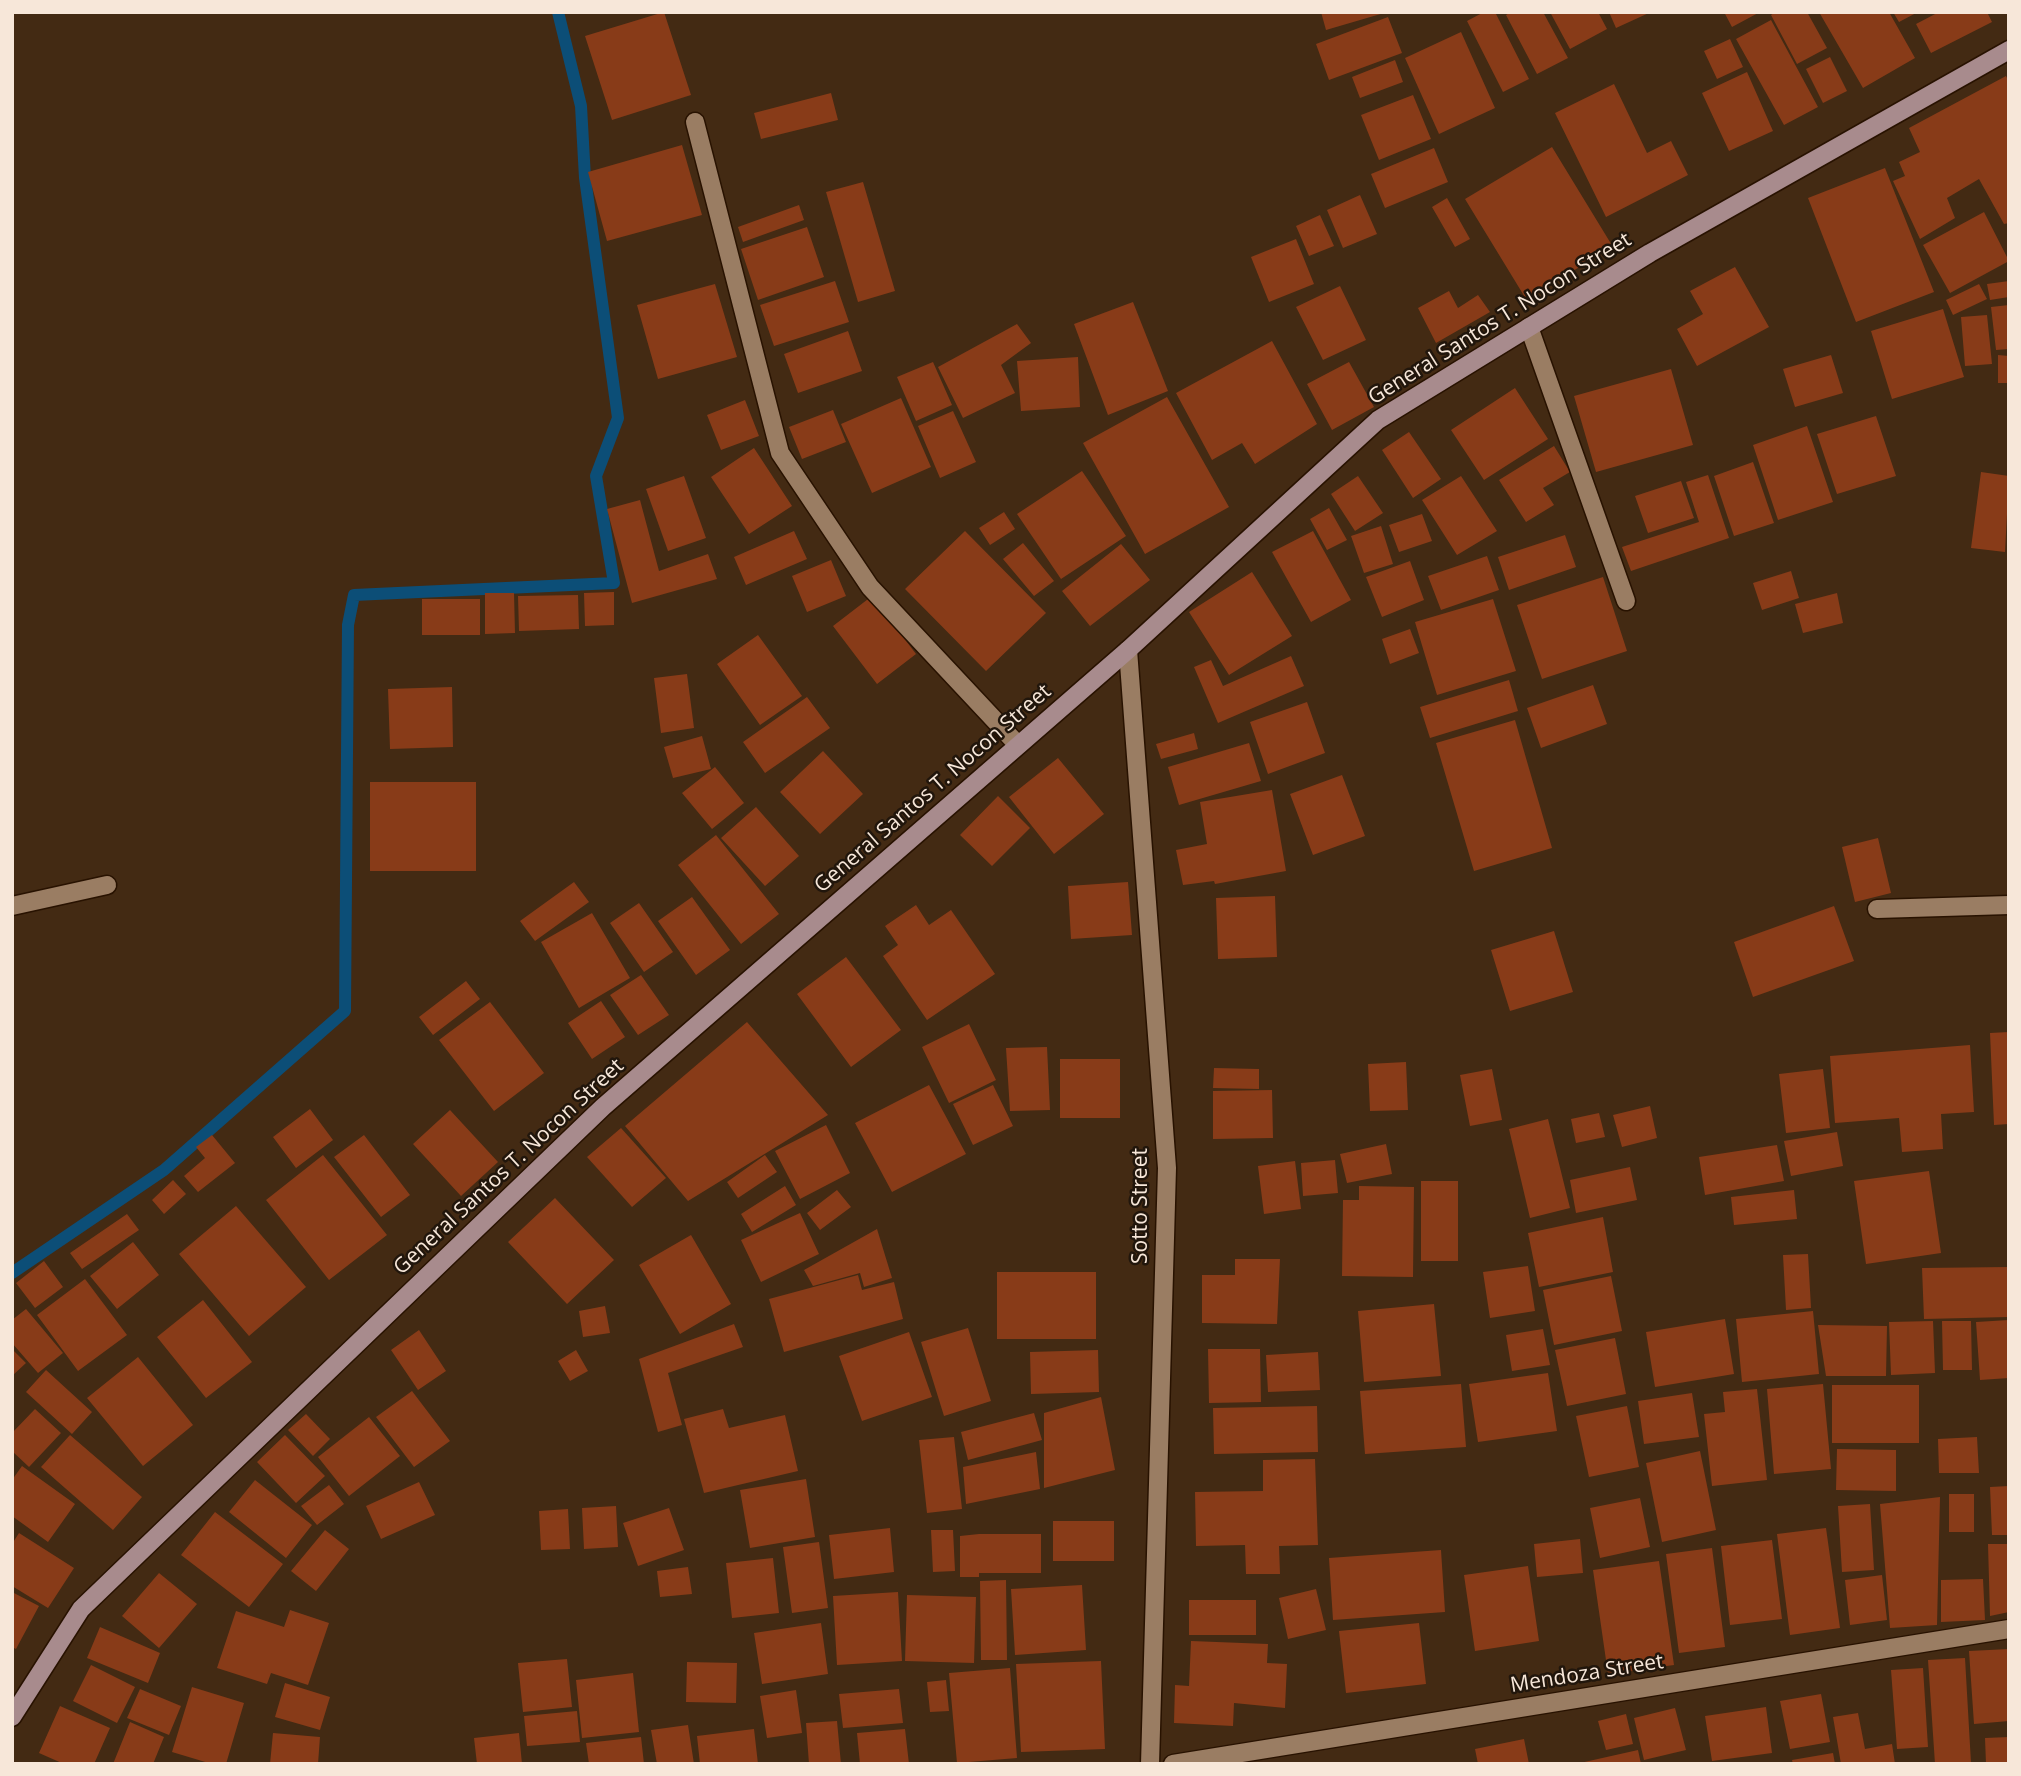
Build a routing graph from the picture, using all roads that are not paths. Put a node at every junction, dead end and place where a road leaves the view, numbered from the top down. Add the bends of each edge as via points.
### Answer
1 (2009, 50) edge
2 (695, 122) dead end
3 (1529, 327) junction
4 (1626, 601) dead end
5 (1128, 650) junction
6 (1018, 745) junction
7 (107, 886) dead end
8 (2009, 905) edge
9 (12, 906) edge
10 (1877, 909) dead end
11 (2009, 1629) edge
12 (12, 1717) edge
13 (1150, 1764) edge
14 (1173, 1764) edge

1 - 3 main road, General Santos T. Nocon Street via 1650,253
2 - 6 street via 780,453 870,587
3 - 4 street
3 - 5 main road, General Santos T. Nocon Street via 1378,420
5 - 6 main road, General Santos T. Nocon Street
5 - 13 street, Sotto Street via 1167,1168
6 - 12 main road, General Santos T. Nocon Street via 603,1107 81,1609
7 - 9 street
8 - 10 street
11 - 14 street, Mendoza Street

